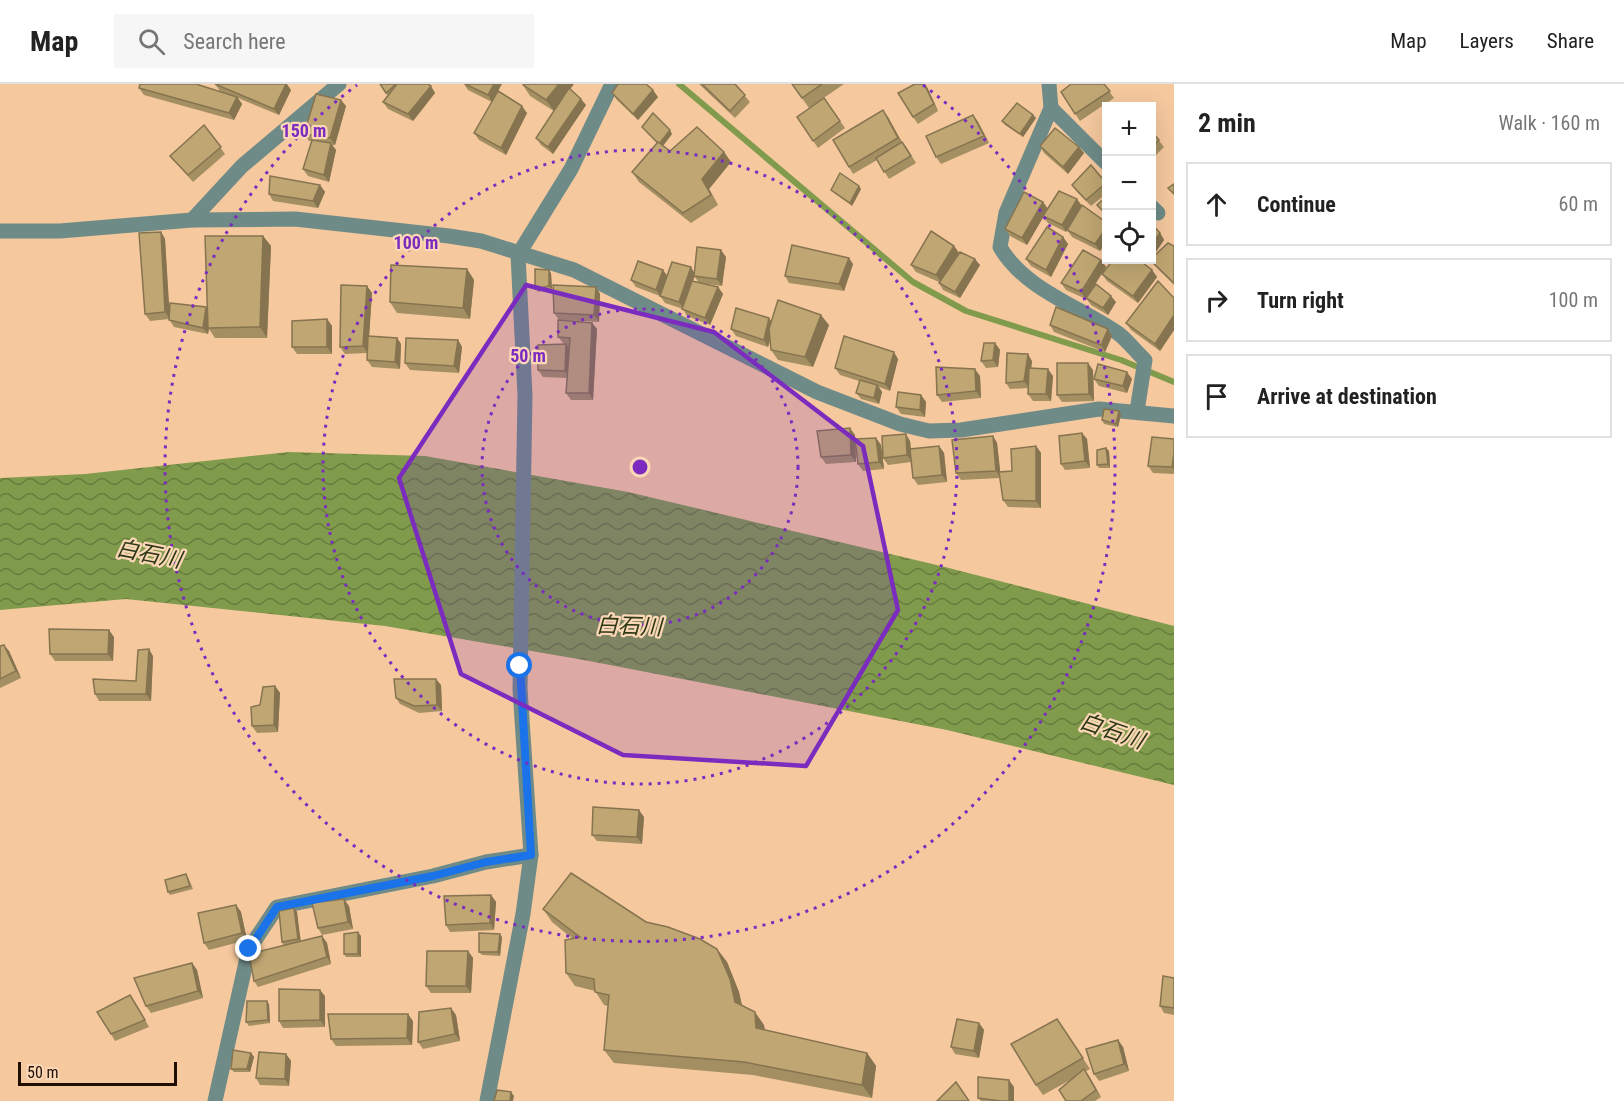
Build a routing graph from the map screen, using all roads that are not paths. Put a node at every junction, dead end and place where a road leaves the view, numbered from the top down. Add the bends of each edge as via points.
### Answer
1 (339, 84) edge
2 (612, 84) edge
3 (1049, 84) edge
4 (1051, 108) junction
5 (1102, 158) edge
6 (192, 220) junction
7 (0, 231) edge
8 (519, 255) junction
9 (1137, 411) junction
10 (1174, 416) edge
11 (531, 855) junction
12 (215, 1101) edge
13 (487, 1101) edge

1 - 6 street via 242,166
2 - 8 street via 571,169
3 - 4 street
4 - 5 street
4 - 9 street via 1006,213 1000,248 1010,265 1121,335 1145,360
6 - 7 street via 60,231
6 - 8 street via 306,220 481,241
8 - 9 street via 574,270 817,392 900,424 929,431 961,430 1099,409
8 - 11 street via 524,416 520,689
9 - 10 street
11 - 12 street via 277,907 249,949
11 - 13 street

